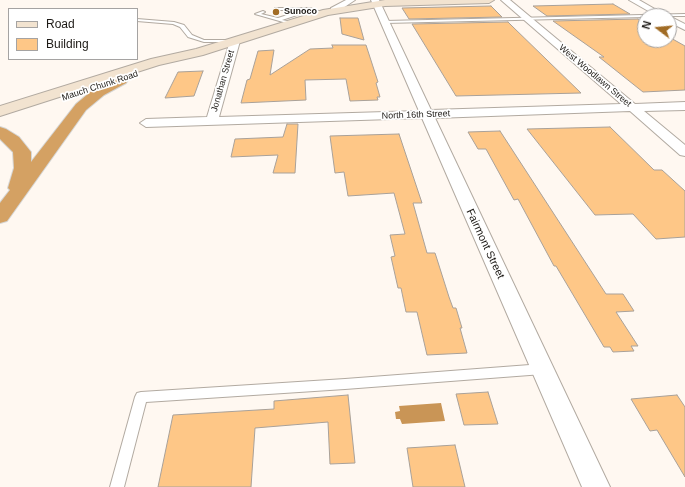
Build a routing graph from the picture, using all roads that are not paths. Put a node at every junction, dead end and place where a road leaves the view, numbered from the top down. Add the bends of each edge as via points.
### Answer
1 (351, 0) edge
2 (489, 0) edge
3 (505, 0) edge
4 (633, 0) edge
5 (376, 2) edge
6 (648, 8) edge
7 (276, 9) dead end
8 (293, 9) junction
9 (310, 9) junction
10 (334, 10) junction
11 (285, 11) dead end
12 (322, 13) junction
13 (271, 15) dead end
14 (637, 16) edge
15 (527, 18) junction
16 (138, 20) edge
17 (278, 20) junction
18 (385, 22) junction
19 (290, 23) junction
20 (235, 41) junction
21 (202, 47) junction
22 (121, 80) junction
23 (685, 106) edge
24 (632, 108) junction
25 (0, 111) edge
26 (426, 114) junction
27 (0, 119) edge
28 (212, 121) junction
29 (146, 123) dead end
30 (0, 132) edge
31 (685, 152) edge
32 (16, 195) junction
33 (0, 217) edge
34 (543, 369) junction
35 (117, 487) edge
36 (596, 487) edge

1 - 10 street, Mauch Chunk Road
2 - 5 main road, Mauch Chunk Road
3 - 15 street, West Woodlawn Street
4 - 6 street
5 - 10 main road, Mauch Chunk Road
5 - 18 street, Fairmont Street
7 - 8 lane
8 - 9 lane
8 - 11 lane
9 - 12 lane
9 - 17 lane
10 - 12 main road, Mauch Chunk Road
12 - 19 main road, Mauch Chunk Road
13 - 17 lane via 264,14
14 - 15 lane
15 - 18 lane
15 - 24 street, West Woodlawn Street
16 - 21 lane via 182,26
17 - 19 lane
18 - 26 street, Fairmont Street
19 - 20 main road, Mauch Chunk Road
20 - 21 main road, Mauch Chunk Road
20 - 28 street, Jonathan Street
21 - 22 main road, Mauch Chunk Road
21 - 25 main road, Mauch Chunk Road
22 - 27 main road, Mauch Chunk Road
22 - 32 highway via 81,107
23 - 24 street, North 16th Street
24 - 26 street, North 16th Street
24 - 31 street, West Woodlawn Street
26 - 28 street, North 16th Street
26 - 34 street, Fairmont Street
28 - 29 street, North 16th Street
30 - 32 highway via 13,140 22,152 23,168
32 - 33 highway
34 - 35 lane via 141,396
34 - 36 street, Fairmont Street

